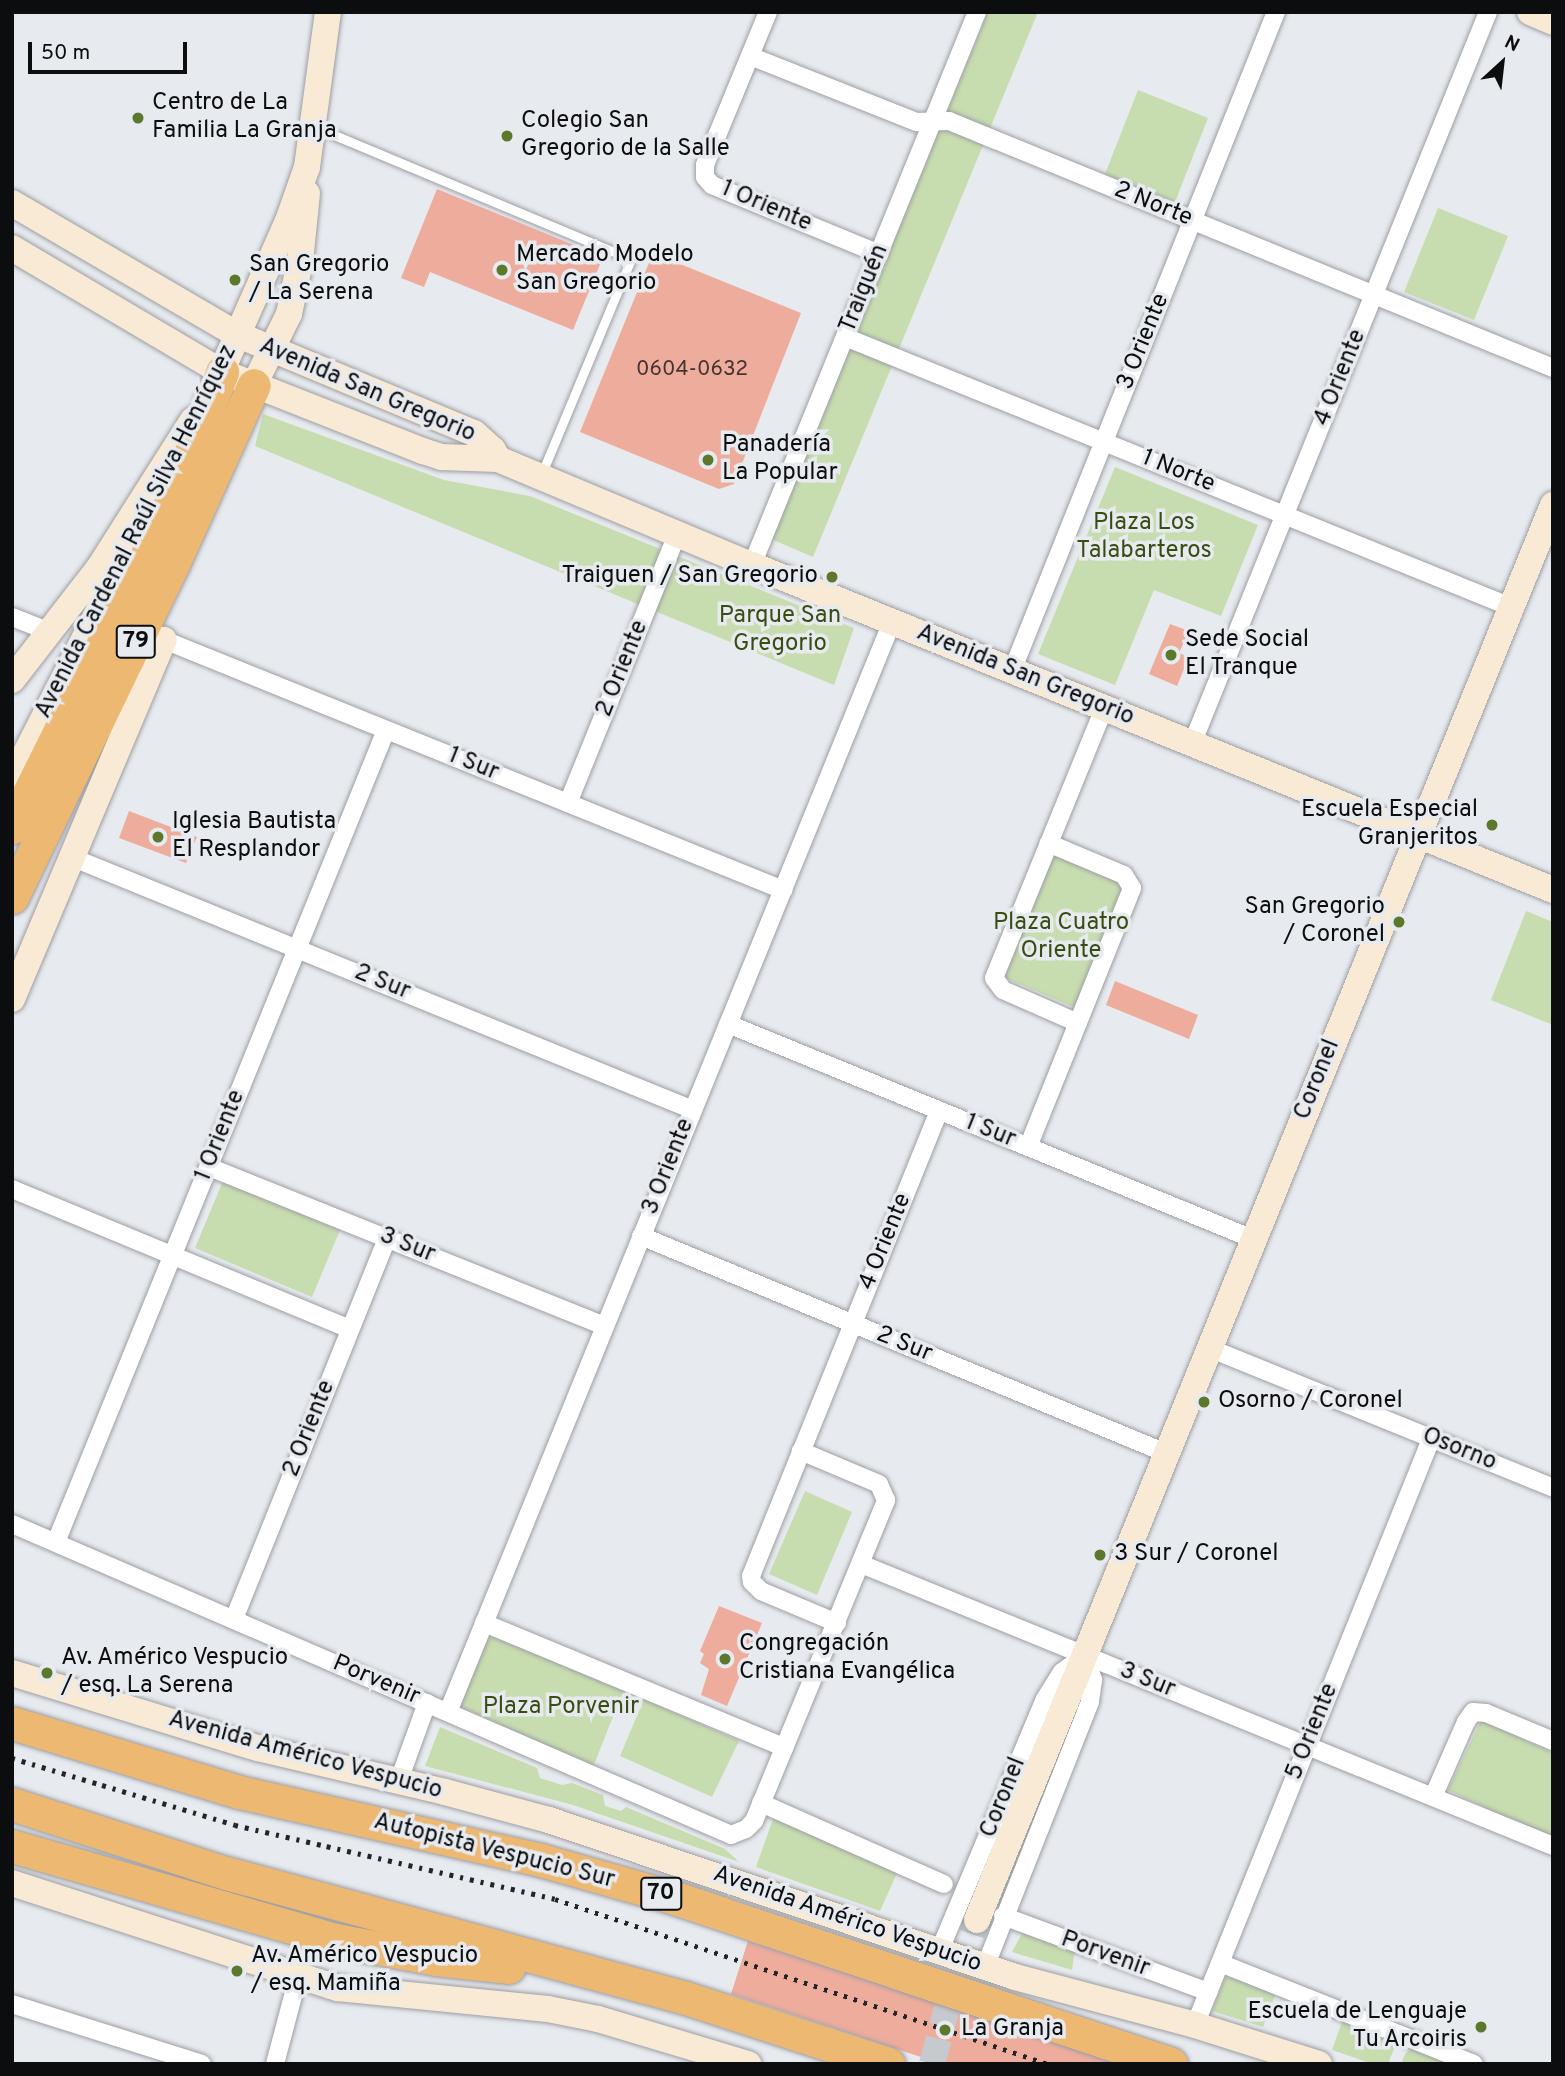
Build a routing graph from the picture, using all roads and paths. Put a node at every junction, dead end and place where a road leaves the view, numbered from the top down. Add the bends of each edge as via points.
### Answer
1 (328, 12) edge
2 (768, 12) edge
3 (977, 12) edge
4 (1276, 12) edge
5 (1488, 12) edge
6 (1530, 12) edge
7 (1553, 22) edge
8 (750, 57) junction
9 (933, 122) junction
10 (315, 127) junction
11 (307, 167) junction
12 (12, 203) edge
13 (1192, 221) junction
14 (12, 248) edge
15 (879, 254) junction
16 (1374, 295) junction
17 (236, 334) junction
18 (845, 337) junction
19 (274, 350) junction
20 (1553, 368) edge
21 (222, 372) junction
22 (254, 385) junction
23 (1104, 442) junction
24 (498, 459) junction
25 (218, 465) junction
26 (540, 477) junction
27 (1553, 505) edge
28 (1285, 515) junction
29 (677, 534) junction
30 (752, 565) junction
31 (1511, 607) junction
32 (12, 617) edge
33 (892, 622) junction
34 (50, 632) junction
35 (163, 640) junction
36 (1012, 671) junction
37 (12, 680) edge
38 (1104, 708) junction
39 (386, 730) junction
40 (1192, 744) junction
41 (12, 780) edge
42 (568, 803) junction
43 (12, 827) edge
44 (1418, 835) junction
45 (1048, 843) junction
46 (71, 857) junction
47 (783, 890) junction
48 (1553, 890) edge
49 (12, 897) edge
50 (298, 949) junction
51 (14, 998) edge
52 (1078, 1023) junction
53 (728, 1024) junction
54 (693, 1110) junction
55 (939, 1111) junction
56 (1028, 1147) junction
57 (209, 1167) junction
58 (12, 1189) edge
59 (641, 1236) junction
60 (387, 1238) junction
61 (1253, 1239) junction
62 (173, 1256) junction
63 (852, 1324) junction
64 (604, 1326) junction
65 (351, 1329) junction
66 (1209, 1348) junction
67 (1432, 1439) junction
68 (801, 1451) junction
69 (1166, 1453) junction
70 (1553, 1488) edge
71 (12, 1524) edge
72 (56, 1542) junction
73 (861, 1564) junction
74 (234, 1619) junction
75 (484, 1623) junction
76 (836, 1623) junction
77 (1084, 1656) junction
78 (12, 1673) edge
79 (427, 1703) junction
80 (447, 1712) junction
81 (13, 1723) edge
82 (1553, 1741) edge
83 (1307, 1746) junction
84 (784, 1747) junction
85 (398, 1783) junction
86 (1433, 1797) junction
87 (761, 1803) junction
88 (12, 1804) edge
89 (12, 1846) edge
90 (1553, 1846) edge
91 (12, 1883) edge
92 (944, 1884) dead end
93 (1003, 1916) junction
94 (977, 1920) tunnel mouth
95 (940, 1952) junction
96 (1220, 1963) junction
97 (985, 1967) junction
98 (298, 1977) junction
99 (612, 1977) junction
100 (1208, 1992) junction
101 (12, 2004) edge
102 (1195, 2025) junction
103 (202, 2064) edge
104 (275, 2064) edge
105 (748, 2064) edge
106 (888, 2064) edge
107 (1171, 2064) edge
108 (1319, 2064) edge
109 (1474, 2064) edge

1 - 10 main road, Avenida Cardenal Raúl Silva Henríquez
2 - 8 street, 1 Oriente
3 - 9 street, Traiguén
4 - 13 street, 3 Oriente
5 - 16 street, 4 Oriente
6 - 7 main road
8 - 9 street, 2 Norte via 917,122
8 - 15 street, 1 Oriente via 705,165 708,182
9 - 13 street, 2 Norte via 949,121
9 - 15 street, Traiguén
10 - 11 main road, Avenida Cardenal Raúl Silva Henríquez
10 - 26 lane via 631,259
11 - 17 main road, Avenida Cardenal Raúl Silva Henríquez
11 - 19 main road, Avenida Cardenal Raúl Silva Henríquez via 297,282
12 - 17 main road, Avenida San Gregorio
13 - 16 street, 2 Norte
13 - 23 street, 3 Oriente
14 - 21 main road, Avenida San Gregorio
15 - 18 street, Traiguén
16 - 20 street, 2 Norte
16 - 28 street, 4 Oriente
17 - 19 main road, Avenida San Gregorio
17 - 21 main road, Avenida Cardenal Raúl Silva Henríquez
18 - 23 street, 1 Norte
18 - 30 street, Traiguén
19 - 22 main road, Avenida Cardenal Raúl Silva Henríquez
19 - 24 main road, Avenida San Gregorio via 474,433
21 - 22 main road, Avenida San Gregorio
21 - 34 main road, Avenida Cardenal Raúl Silva Henríquez via 117,542
21 - 41 main road, Avenida Cardenal Raúl Silva Henríquez
21 - 43 highway, 79 via 144,563
22 - 24 main road, Avenida San Gregorio via 441,457
22 - 25 highway, 79
23 - 28 street, 1 Norte
23 - 36 street, 3 Oriente
24 - 26 main road, Avenida San Gregorio
25 - 35 highway via 200,534
25 - 49 highway, 79
26 - 29 main road, Avenida San Gregorio
27 - 31 main road, Coronel
28 - 31 street, 1 Norte
28 - 40 street, 4 Oriente
29 - 30 main road, Avenida San Gregorio
29 - 42 street, 2 Oriente
30 - 33 main road, Avenida San Gregorio
31 - 44 main road, Coronel
32 - 34 street
33 - 36 main road, Avenida San Gregorio
33 - 47 street, 3 Oriente
34 - 37 main road, Avenida Cardenal Raúl Silva Henríquez
35 - 39 street, 1 Sur
35 - 46 main road
36 - 38 main road, Avenida San Gregorio
38 - 40 main road, Avenida San Gregorio
38 - 45 street
39 - 42 street, 1 Sur
39 - 50 street, 1 Oriente
40 - 44 main road, Avenida San Gregorio
42 - 47 street, 1 Sur
44 - 48 main road, Avenida San Gregorio
44 - 61 main road, Coronel
45 - 52 street via 994,978 1003,990
45 - 52 street via 1124,875 1131,883
46 - 50 street, 2 Sur
46 - 51 main road
47 - 53 street, 3 Oriente
50 - 54 street, 2 Sur
50 - 57 street, 1 Oriente
52 - 56 street
53 - 54 street, 3 Oriente
53 - 55 street, 1 Sur
54 - 59 street, 3 Oriente
55 - 56 street, 1 Sur
55 - 63 street, 4 Oriente
56 - 61 street, 1 Sur
57 - 60 street, 3 Sur
57 - 62 street, 1 Oriente
58 - 62 street
59 - 63 street, 2 Sur
59 - 64 street, 3 Oriente
60 - 64 street, 3 Sur
60 - 65 street, 2 Oriente
61 - 66 main road, Coronel
62 - 65 street
62 - 72 street, 1 Oriente
63 - 68 street, 4 Oriente
63 - 69 street, 2 Sur
64 - 75 street, 3 Oriente
65 - 74 street, 2 Oriente
66 - 67 street, Osorno
66 - 69 main road, Coronel
67 - 70 street, Osorno
67 - 83 street, 5 Oriente
68 - 73 street via 872,1480 883,1489 884,1506
68 - 76 street, 4 Oriente via 752,1570 752,1582 761,1591
69 - 77 main road, Coronel
71 - 72 street, Porvenir
72 - 74 street, Porvenir
73 - 76 street
73 - 77 street, 3 Sur
74 - 79 street, Porvenir
75 - 80 street, 3 Oriente
75 - 84 street
76 - 84 street
77 - 83 street, 3 Sur
77 - 93 street, Coronel via 1093,1680 1090,1702
77 - 94 main road, Coronel
77 - 95 street, Coronel via 1062,1672 1045,1699
78 - 85 main road, Avenida Américo Vespucio via 258,1748
79 - 80 street, Porvenir
79 - 85 street
80 - 87 street, Porvenir via 724,1833 740,1832 754,1821
81 - 107 highway, Autopista Vespucio Sur / 70 via 239,1792 541,1860 675,1898
82 - 86 street via 1486,1713 1474,1713 1465,1722
83 - 86 street, 3 Sur
83 - 96 street, 5 Oriente
84 - 87 street
85 - 95 main road, Avenida Américo Vespucio via 549,1820
86 - 90 street, 3 Sur
87 - 92 street
88 - 99 highway via 303,1896
89 - 99 highway via 336,1940 449,1961
91 - 98 main road
93 - 97 street, Coronel
93 - 100 street, Porvenir
95 - 97 main road, Avenida Américo Vespucio
96 - 100 street, 5 Oriente
96 - 109 street
97 - 102 main road, Avenida Américo Vespucio
98 - 104 street
98 - 105 main road via 360,1992 548,2009 598,2019
99 - 106 highway
100 - 102 street, 5 Oriente
101 - 103 street
102 - 108 main road, Avenida Américo Vespucio

